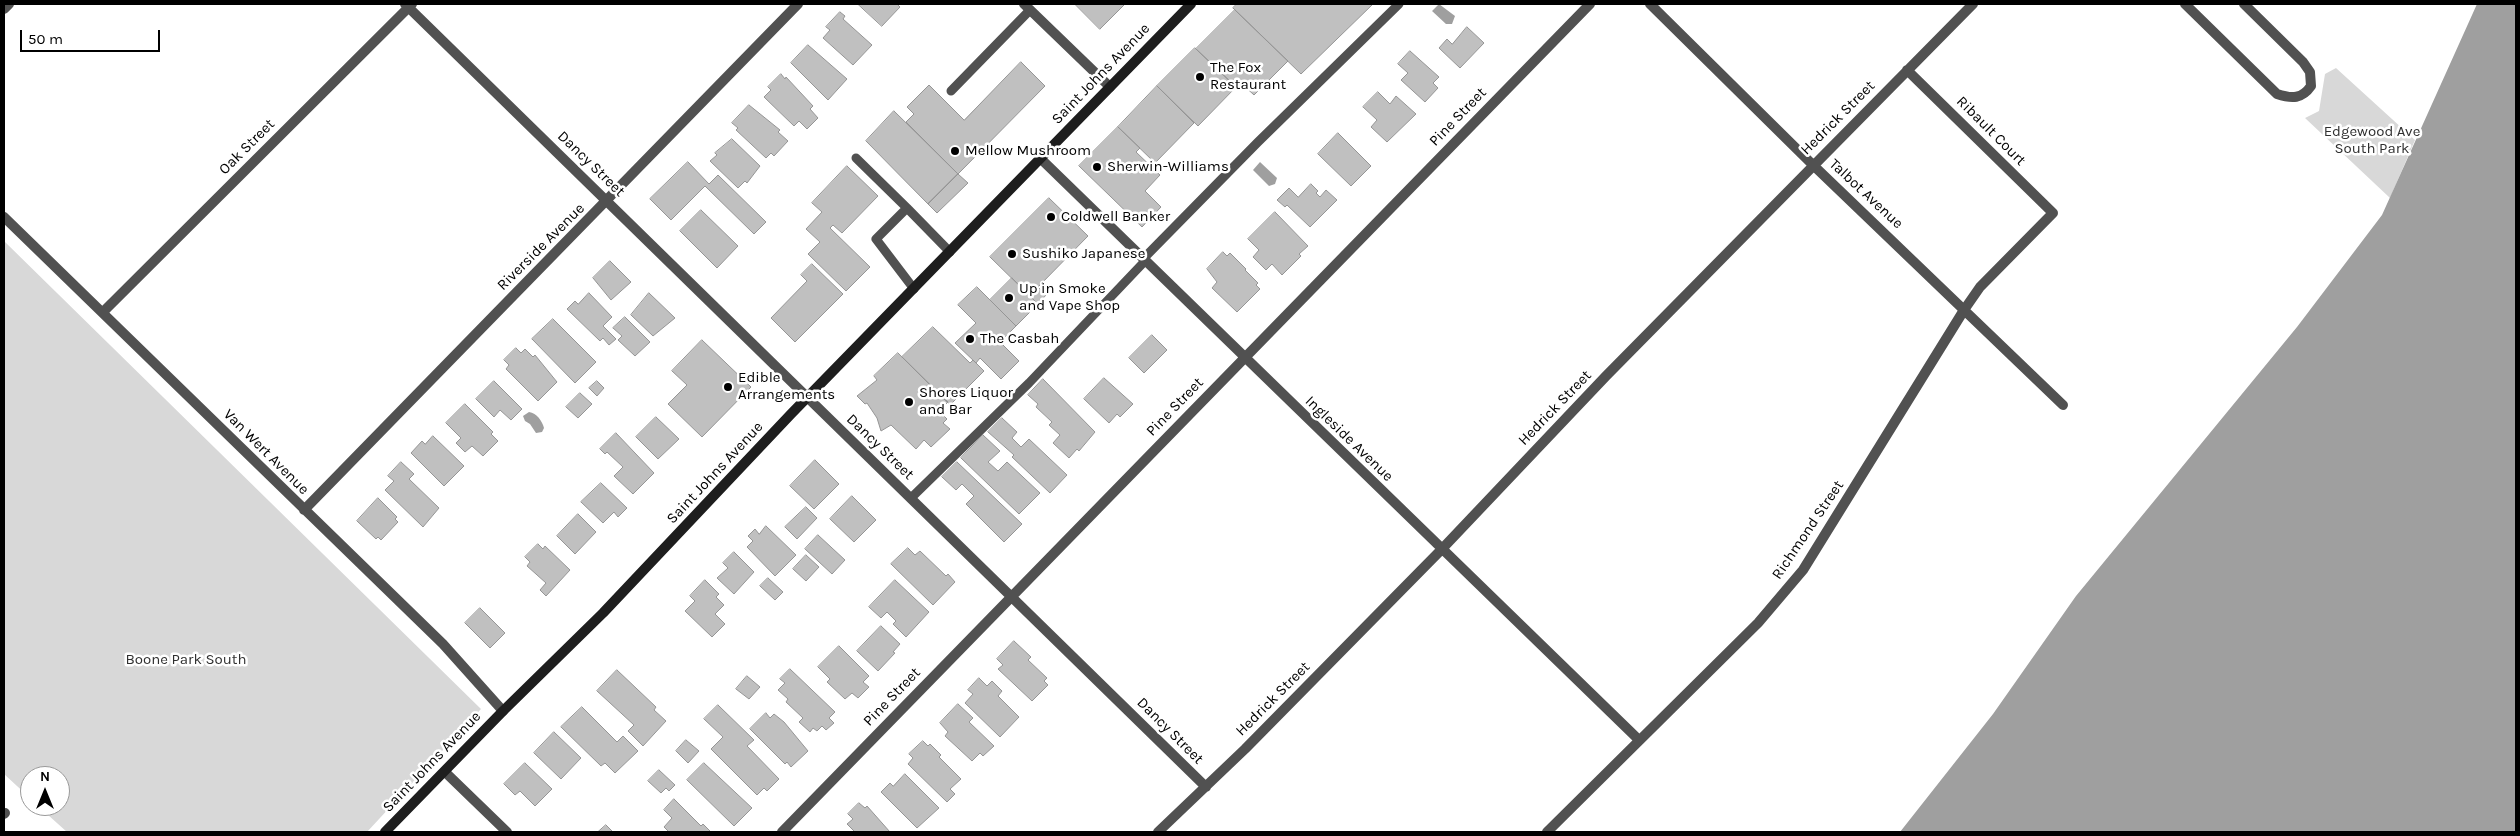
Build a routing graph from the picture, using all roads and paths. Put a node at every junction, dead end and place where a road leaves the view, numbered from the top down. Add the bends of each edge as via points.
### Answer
1 (9, 4) edge
2 (798, 4) edge
3 (1191, 4) edge
4 (1399, 4) edge
5 (1590, 4) edge
6 (1650, 4) edge
7 (1973, 4) edge
8 (2185, 4) edge
9 (2244, 4) edge
10 (408, 5) edge
11 (1027, 7) edge
12 (4, 9) edge
13 (1907, 70) junction
14 (1110, 87) junction
15 (951, 91) dead end
16 (856, 158) dead end
17 (1041, 159) junction
18 (1813, 165) junction
19 (608, 200) junction
20 (907, 208) junction
21 (2053, 213) joint
22 (4, 217) edge
23 (950, 252) junction
24 (1144, 260) junction
25 (914, 289) junction
26 (1964, 310) junction
27 (103, 312) junction
28 (1244, 358) junction
29 (808, 398) junction
30 (2063, 405) dead end
31 (911, 498) junction
32 (304, 510) junction
33 (1441, 550) junction
34 (1012, 596) junction
35 (503, 711) junction
36 (1638, 739) junction
37 (445, 772) junction
38 (1206, 787) junction
39 (385, 832) edge
40 (508, 832) edge
41 (782, 832) edge
42 (1158, 832) edge
43 (1547, 832) edge

1 - 12 street
2 - 19 street, Riverside Avenue
3 - 14 main road, Saint Johns Avenue
4 - 24 lane via 1258,142
5 - 28 street, Pine Street
6 - 18 street, Talbot Avenue
7 - 13 street, Hedrick Street
8 - 9 street via 2277,94 2291,99 2305,94 2311,86 2310,72
10 - 19 street, Dancy Street
10 - 27 street, Oak Street
11 - 14 street
11 - 15 lane
13 - 18 street, Hedrick Street
13 - 21 street, Ribault Court
14 - 17 main road, Saint Johns Avenue
16 - 20 lane
17 - 23 main road, Saint Johns Avenue
17 - 24 street, Ingleside Avenue
18 - 26 street, Talbot Avenue
18 - 33 street, Hedrick Street
19 - 29 street, Dancy Street
19 - 32 street, Riverside Avenue
20 - 23 lane
20 - 25 lane via 876,239
21 - 26 street, Richmond Street via 1980,288
22 - 27 street, Van Wert Avenue
23 - 25 main road, Saint Johns Avenue
24 - 28 street, Ingleside Avenue
24 - 31 lane via 1029,383
25 - 29 main road, Saint Johns Avenue
26 - 30 street, Talbot Avenue
26 - 36 street, Richmond Street via 1803,570 1758,623
27 - 32 street, Van Wert Avenue
28 - 33 street, Ingleside Avenue
28 - 34 street, Pine Street
29 - 31 street, Dancy Street
29 - 35 main road, Saint Johns Avenue via 603,613
31 - 34 street, Dancy Street
32 - 35 street, Van Wert Avenue via 443,644
33 - 36 street, Ingleside Avenue
33 - 38 street, Hedrick Street
34 - 38 street, Dancy Street
34 - 41 street, Pine Street
35 - 37 main road, Saint Johns Avenue
36 - 43 street, Richmond Street
37 - 39 main road, Saint Johns Avenue
37 - 40 street
38 - 42 street, Hedrick Street

